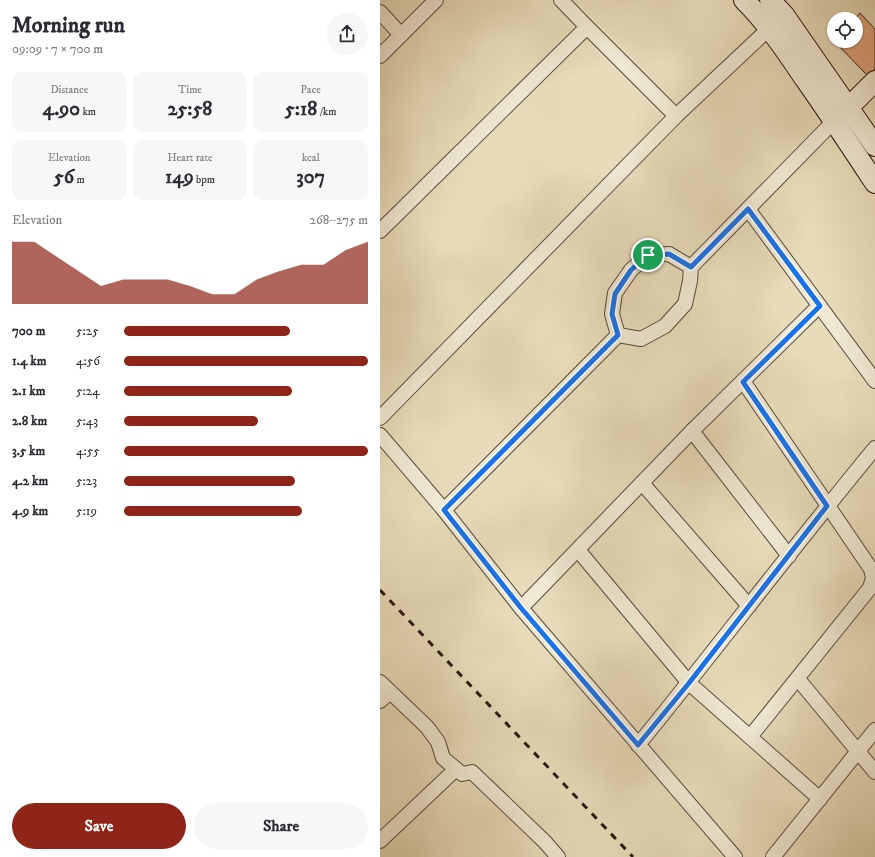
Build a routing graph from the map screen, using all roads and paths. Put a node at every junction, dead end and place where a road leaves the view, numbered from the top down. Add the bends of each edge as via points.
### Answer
1 (436, 0) edge
2 (561, 0) edge
3 (744, 0) edge
4 (770, 0) edge
5 (380, 12) edge
6 (784, 15) junction
7 (587, 27) junction
8 (770, 29) junction
9 (401, 35) junction
10 (380, 56) edge
11 (875, 81) edge
12 (841, 114) junction
13 (676, 116) junction
14 (875, 146) edge
15 (875, 183) edge
16 (748, 209) junction
17 (380, 231) edge
18 (691, 267) junction
19 (820, 306) junction
20 (618, 335) junction
21 (875, 381) edge
22 (743, 382) junction
23 (380, 418) edge
24 (692, 431) junction
25 (380, 435) edge
26 (875, 448) edge
27 (642, 483) junction
28 (827, 506) junction
29 (444, 510) junction
30 (578, 550) junction
31 (789, 556) junction
32 (749, 606) junction
33 (521, 608) junction
34 (798, 679) junction
35 (380, 682) edge
36 (689, 683) junction
37 (385, 696) edge
38 (875, 730) edge
39 (750, 737) junction
40 (638, 745) junction
41 (858, 752) junction
42 (456, 769) junction
43 (875, 772) edge
44 (820, 799) junction
45 (380, 841) edge
46 (558, 857) edge
47 (734, 857) edge
48 (773, 857) edge

1 - 9 street
2 - 7 street
3 - 8 main road
4 - 6 main road
5 - 9 street
6 - 8 street
6 - 12 main road
7 - 13 street
7 - 17 street
8 - 12 main road
8 - 13 street
9 - 10 street
11 - 12 main road
12 - 14 main road
12 - 15 main road
12 - 16 street
13 - 23 street
16 - 18 street
16 - 19 street
18 - 20 street via 685,304 665,326 641,339
18 - 20 street via 669,254 648,255 631,270 615,294 612,314
19 - 21 street
19 - 22 street
20 - 29 street
22 - 24 street
22 - 28 street
24 - 27 street
24 - 31 street
25 - 29 street
26 - 28 street
27 - 30 street
27 - 32 street
28 - 31 street
28 - 34 street via 871,569 873,578 870,588
29 - 33 street
30 - 33 street
30 - 36 street
31 - 32 street
32 - 36 street
33 - 40 street
34 - 39 street
34 - 41 street
35 - 37 street
36 - 39 street
36 - 40 street
37 - 42 street via 427,727 438,742 443,758
38 - 41 street
39 - 44 street
40 - 47 street
41 - 43 street
41 - 44 street
42 - 45 street
42 - 46 street via 462,774 472,772
44 - 48 street

